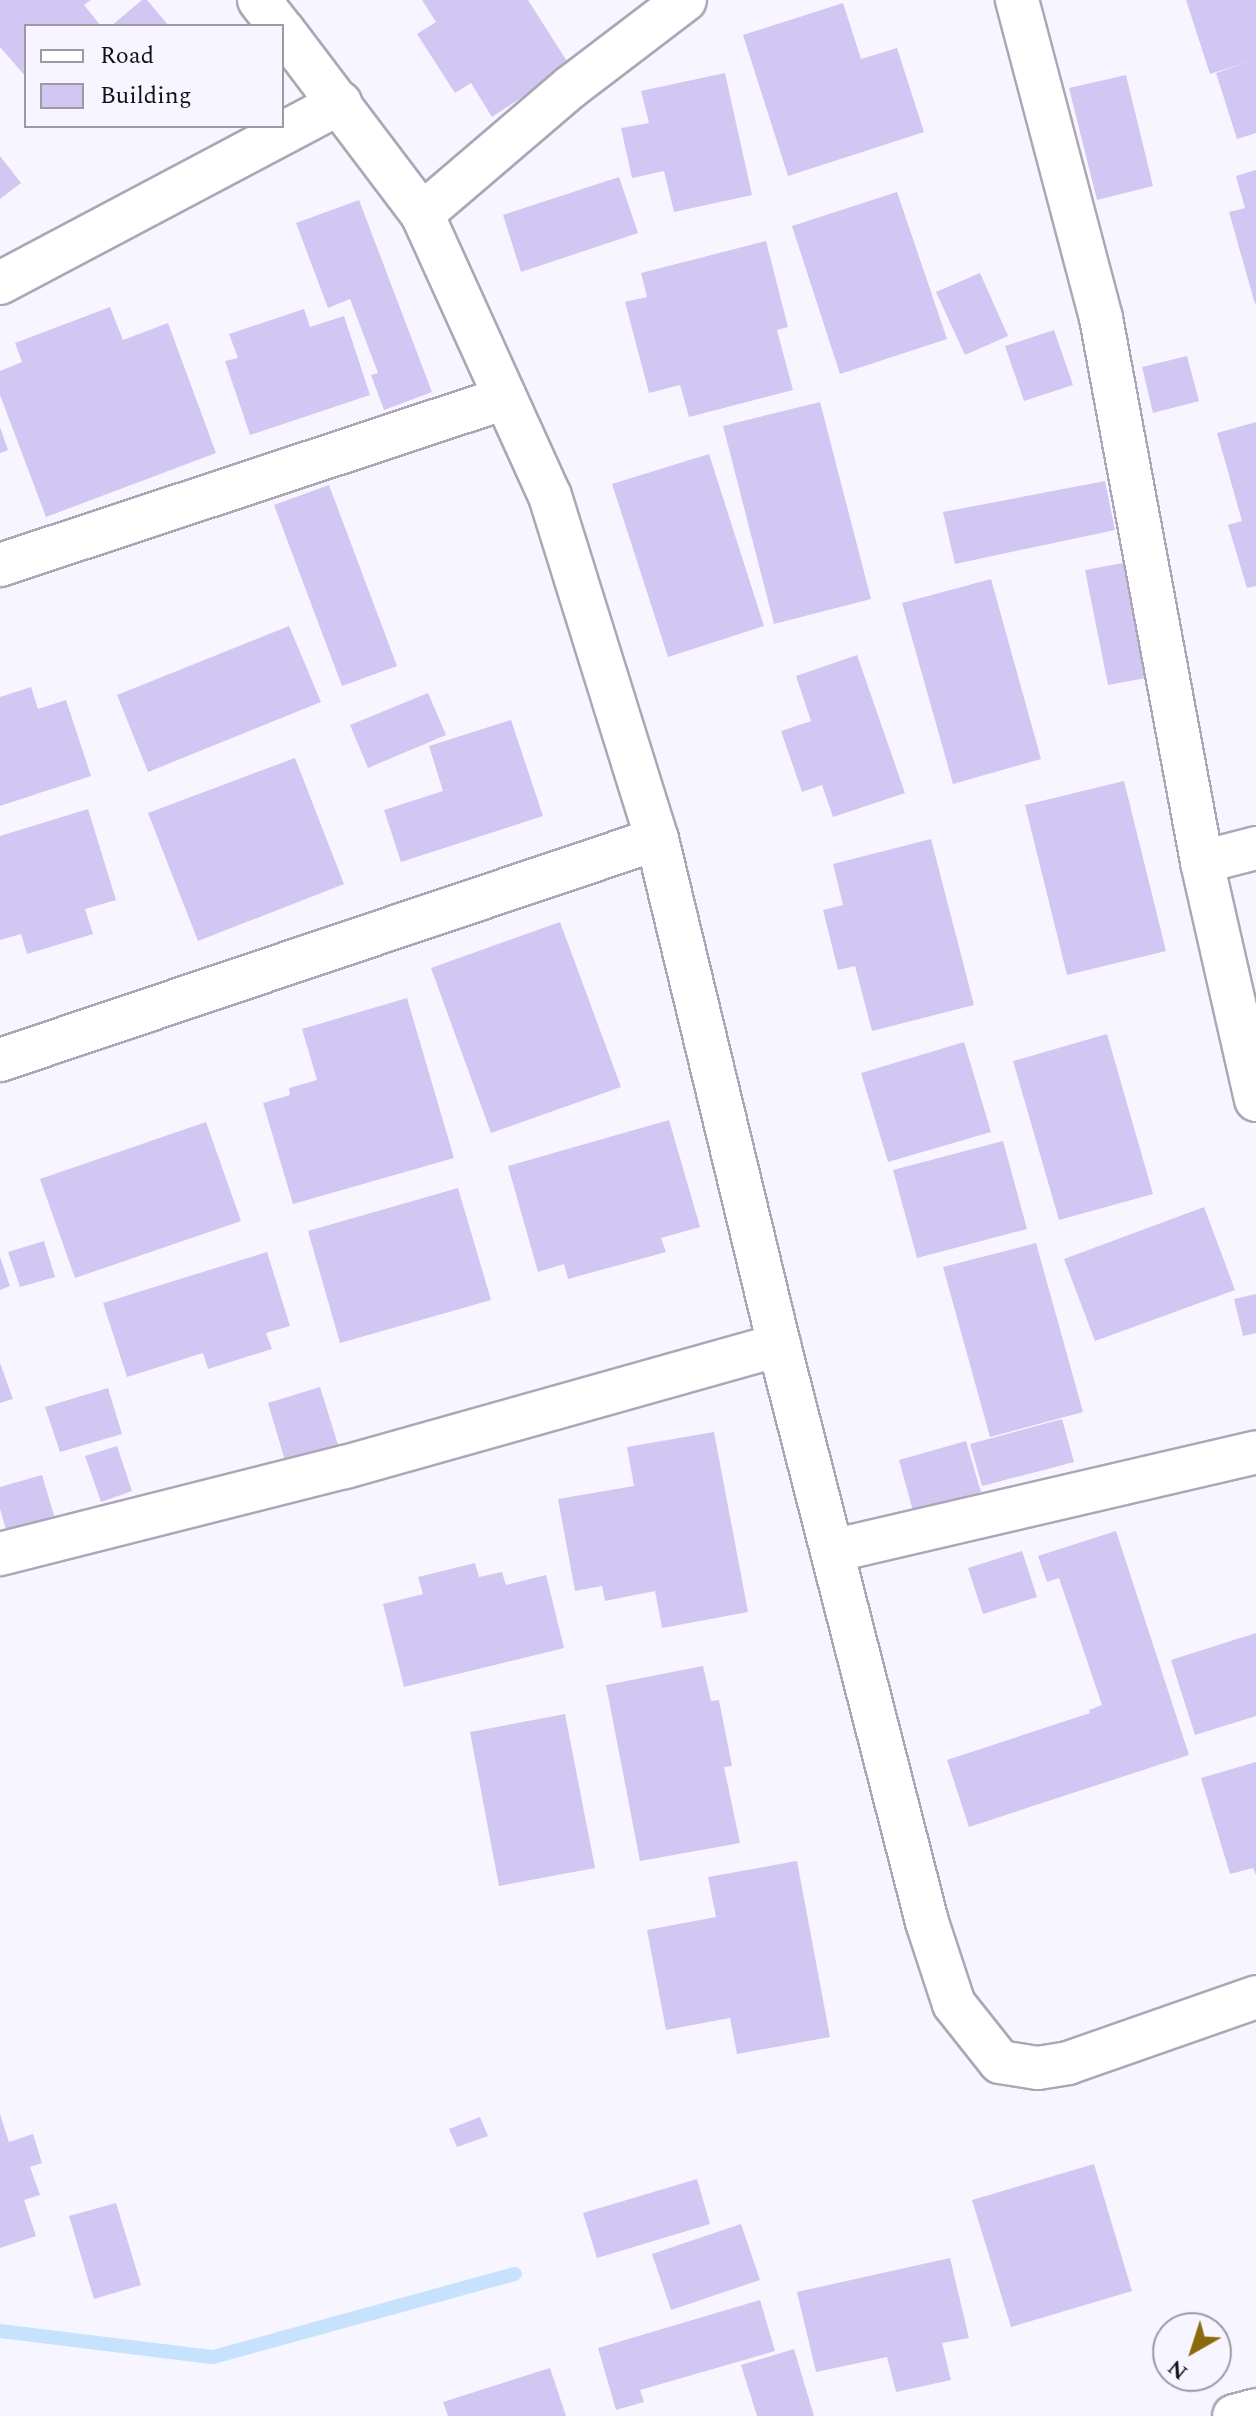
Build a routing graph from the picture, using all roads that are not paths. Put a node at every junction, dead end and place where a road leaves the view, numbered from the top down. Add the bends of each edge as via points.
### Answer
1 (259, 0) edge
2 (685, 0) edge
3 (1017, 0) edge
4 (278, 24) edge
5 (284, 32) edge
6 (340, 103) junction
7 (422, 214) junction
8 (0, 283) edge
9 (505, 398) junction
10 (0, 565) edge
11 (657, 839) junction
12 (1256, 848) edge
13 (1202, 862) junction
14 (0, 1060) edge
15 (1256, 1100) edge
16 (779, 1345) junction
17 (1256, 1452) edge
18 (832, 1551) junction
19 (0, 1554) edge
20 (1256, 1997) edge
21 (1256, 2410) edge
22 (1234, 2416) edge

1 - 4 street
2 - 7 street via 572,86
3 - 13 street via 1101,318
5 - 6 street
6 - 7 street
6 - 8 street
7 - 9 street
9 - 10 street
9 - 11 street via 550,496
11 - 14 street
11 - 16 street
12 - 13 street
13 - 15 street
16 - 18 street
16 - 19 street via 345,1467
17 - 18 street
18 - 20 street via 949,1991 1000,2062 1038,2068 1068,2063
21 - 22 street

